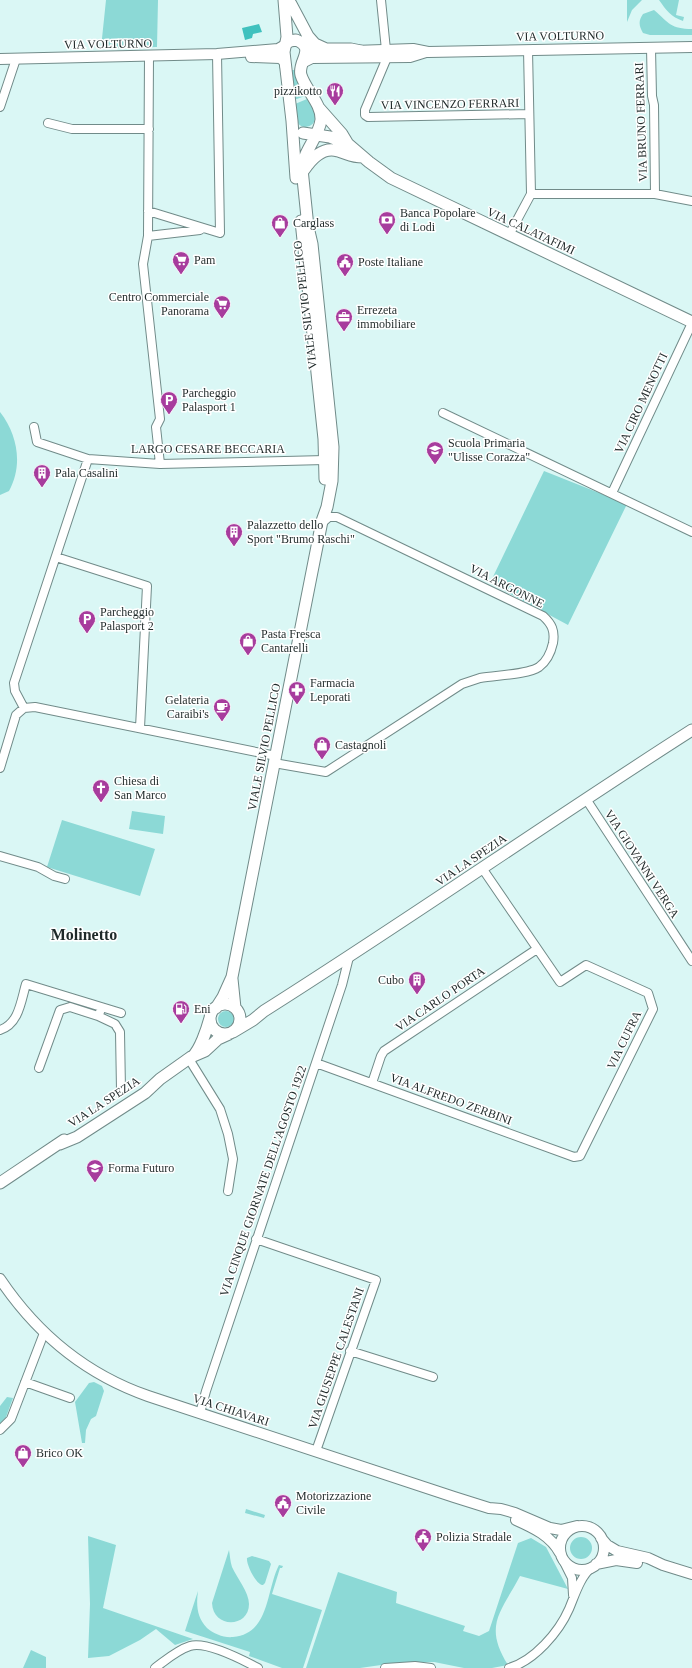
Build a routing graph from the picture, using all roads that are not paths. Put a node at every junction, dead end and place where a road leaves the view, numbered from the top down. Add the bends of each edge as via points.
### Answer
1 (381, 0) edge
2 (288, 1) edge
3 (285, 45) junction
4 (304, 45) junction
5 (692, 47) edge
6 (651, 48) junction
7 (528, 50) junction
8 (361, 51) junction
9 (388, 53) junction
10 (217, 54) junction
11 (148, 56) junction
12 (0, 59) edge
13 (16, 59) junction
14 (302, 63) junction
15 (286, 68) junction
16 (317, 106) junction
17 (0, 107) edge
18 (529, 114) junction
19 (292, 121) junction
20 (48, 123) dead end
21 (320, 124) junction
22 (149, 129) junction
23 (303, 133) junction
24 (315, 135) junction
25 (348, 144) junction
26 (363, 157) junction
27 (303, 176) junction
28 (531, 194) junction
29 (655, 194) junction
30 (692, 201) edge
31 (148, 211) junction
32 (204, 229) junction
33 (509, 235) junction
34 (148, 236) junction
35 (692, 322) edge
36 (443, 413) dead end
37 (34, 428) dead end
38 (88, 459) junction
39 (325, 460) junction
40 (160, 464) junction
41 (612, 493) junction
42 (328, 502) junction
43 (337, 517) junction
44 (321, 524) junction
45 (692, 532) edge
46 (56, 557) junction
47 (24, 708) junction
48 (140, 728) junction
49 (692, 730) edge
50 (275, 759) junction
51 (0, 768) edge
52 (586, 799) junction
53 (0, 856) edge
54 (482, 868) junction
55 (65, 879) dead end
56 (537, 948) junction
57 (349, 957) junction
58 (692, 961) edge
59 (232, 977) junction
60 (73, 998) junction
61 (70, 1007) junction
62 (102, 1007) junction
63 (216, 1008) junction
64 (236, 1009) junction
65 (264, 1010) junction
66 (121, 1013) dead end
67 (98, 1016) junction
68 (210, 1018) junction
69 (0, 1030) edge
70 (231, 1033) junction
71 (190, 1058) junction
72 (316, 1063) junction
73 (39, 1068) dead end
74 (372, 1083) junction
75 (121, 1090) dead end
76 (578, 1157) joint
77 (0, 1184) edge
78 (228, 1191) dead end
79 (256, 1239) junction
80 (0, 1279) edge
81 (44, 1333) junction
82 (350, 1351) junction
83 (432, 1377) dead end
84 (25, 1382) junction
85 (70, 1398) dead end
86 (200, 1414) junction
87 (0, 1430) edge
88 (316, 1451) junction
89 (489, 1508) junction
90 (577, 1526) junction
91 (601, 1538) junction
92 (562, 1558) junction
93 (663, 1565) junction
94 (594, 1566) junction
95 (692, 1574) edge
96 (573, 1600) junction
97 (518, 1666) edge
98 (155, 1668) edge
99 (258, 1668) edge
100 (384, 1668) edge
101 (431, 1668) edge
102 (509, 1668) edge

1 - 9 street
2 - 3 main road, VIALE SILVIO PELLICO
2 - 4 main road
2 - 8 main road via 315,44 326,49
3 - 4 main road via 292,40
3 - 10 street, VIA VOLTURNO via 278,49
3 - 15 main road, VIALE SILVIO PELLICO
4 - 8 street, VIA VOLTURNO via 320,52
4 - 14 main road, VIA CALATAFIMI via 306,54
5 - 6 street, VIA VOLTURNO
6 - 7 street, VIA VOLTURNO
6 - 29 street, VIA BRUNO FERRARI
7 - 9 street, VIA VOLTURNO via 428,52 413,49
7 - 18 street
8 - 9 street, VIA VOLTURNO
9 - 14 street, VIA VOLTURNO via 312,58
9 - 18 street, VIA VINCENZO FERRARI via 364,111 368,117
10 - 11 street, VIA VOLTURNO
10 - 15 street, VIA VOLTURNO via 277,58 284,61
10 - 32 street via 220,233
11 - 13 street, VIA VOLTURNO
11 - 22 street
12 - 13 street, VIA VOLTURNO
13 - 17 street
14 - 16 main road, VIA CALATAFIMI via 301,75
15 - 19 main road, VIALE SILVIO PELLICO
16 - 21 main road, VIA CALATAFIMI
16 - 25 main road, VIA CALATAFIMI
18 - 28 street
19 - 23 main road via 297,130
19 - 39 main road, VIALE SILVIO PELLICO
20 - 22 street via 72,129
21 - 23 main road via 313,131
21 - 24 main road, VIALE SILVIO PELLICO
22 - 31 street
23 - 24 main road, VIA CALATAFIMI
24 - 25 main road, VIA CALATAFIMI via 330,137
24 - 27 main road, VIALE SILVIO PELLICO via 303,163
25 - 26 main road, VIA CALATAFIMI
26 - 27 main road, VIA CALATAFIMI via 352,157 333,150 322,152 306,167
26 - 33 main road, VIA CALATAFIMI via 398,181
27 - 42 main road, VIALE SILVIO PELLICO via 332,433 333,473
28 - 29 street
28 - 33 street
29 - 30 street
31 - 32 street
31 - 34 street
32 - 34 street
33 - 35 main road, VIA CALATAFIMI
34 - 40 street via 143,264 160,419 156,428
35 - 41 street, VIA CIRO MENOTTI
36 - 41 street
37 - 38 street, LARGO CESARE BECCARIA via 37,442
38 - 40 street, LARGO CESARE BECCARIA
38 - 46 street
39 - 40 street, LARGO CESARE BECCARIA
39 - 44 main road, VIALE SILVIO PELLICO
41 - 45 street
42 - 43 street via 330,510
42 - 44 main road, VIALE SILVIO PELLICO
43 - 44 street via 328,518
43 - 50 street, VIA ARGONNE via 543,616 553,628 552,646 547,658 539,667 462,684 326,772
44 - 50 main road, VIALE SILVIO PELLICO
46 - 47 street via 14,683 15,691
46 - 48 street via 147,586
47 - 48 street, VIA ARGONNE via 35,707
47 - 51 street via 16,715
48 - 50 street, VIA ARGONNE
49 - 52 main road, VIA LA SPEZIA
50 - 59 main road, VIALE SILVIO PELLICO
52 - 54 main road, VIA LA SPEZIA
52 - 58 street, VIA GIOVANNI VERGA
53 - 55 street via 38,867
54 - 56 street, VIA CUFRA
54 - 57 main road, VIA LA SPEZIA
56 - 74 street, VIA CARLO PORTA via 384,1051
56 - 76 street, VIA CUFRA via 560,982 586,965 648,994 653,1009
57 - 65 main road, VIA LA SPEZIA
57 - 72 street, VIA CINQUE GIORNATE DELL'AGOSTO 1922
59 - 63 main road, VIALE SILVIO PELLICO
59 - 64 main road, VIALE SILVIO PELLICO
60 - 61 street
60 - 62 street
60 - 69 street via 26,984 13,1022
61 - 67 street
61 - 73 street via 62,1008 58,1012
62 - 66 street
62 - 67 street
63 - 64 main road, VIA LA SPEZIA via 224,1004
63 - 68 main road, VIA LA SPEZIA
64 - 65 main road, VIA LA SPEZIA via 248,1013
64 - 70 main road via 240,1022
65 - 70 main road, VIA LA SPEZIA via 252,1022
67 - 75 street via 115,1024 120,1032
68 - 70 main road via 214,1030 221,1034
68 - 71 main road, VIA LA SPEZIA via 196,1052
70 - 71 main road, VIA LA SPEZIA
71 - 77 main road, VIA LA SPEZIA via 160,1079 142,1086 114,1104
71 - 78 street via 220,1109 228,1134 233,1159
72 - 74 street, VIA ALFREDO ZERBINI
72 - 79 street, VIA CINQUE GIORNATE DELL'AGOSTO 1922
74 - 76 street, VIA ALFREDO ZERBINI
79 - 82 street, VIA GIUSEPPE CALESTANI via 376,1280
79 - 86 street, VIA CINQUE GIORNATE DELL'AGOSTO 1922
80 - 81 street, VIA CHIAVARI via 20,1307
81 - 84 street
81 - 86 street, VIA CHIAVARI via 76,1360 104,1377 141,1394
82 - 83 street
82 - 88 street, VIA GIUSEPPE CALESTANI
84 - 85 street
84 - 87 street via 11,1419
86 - 88 street, VIA CHIAVARI
88 - 89 street, VIA CHIAVARI
89 - 90 street, VIA CHIAVARI via 515,1513 554,1529
89 - 92 street, VIA CHIAVARI via 546,1536 553,1542
90 - 91 street via 591,1528
90 - 92 street via 568,1530 562,1538
91 - 93 street via 617,1551 648,1558
91 - 94 street via 603,1552
92 - 94 street via 579,1570
92 - 96 street via 573,1581
93 - 94 street via 620,1560
93 - 95 street
94 - 96 street via 583,1577
96 - 97 street via 552,1636
97 - 102 street
98 - 99 street via 178,1651 191,1646 208,1646
100 - 101 street

